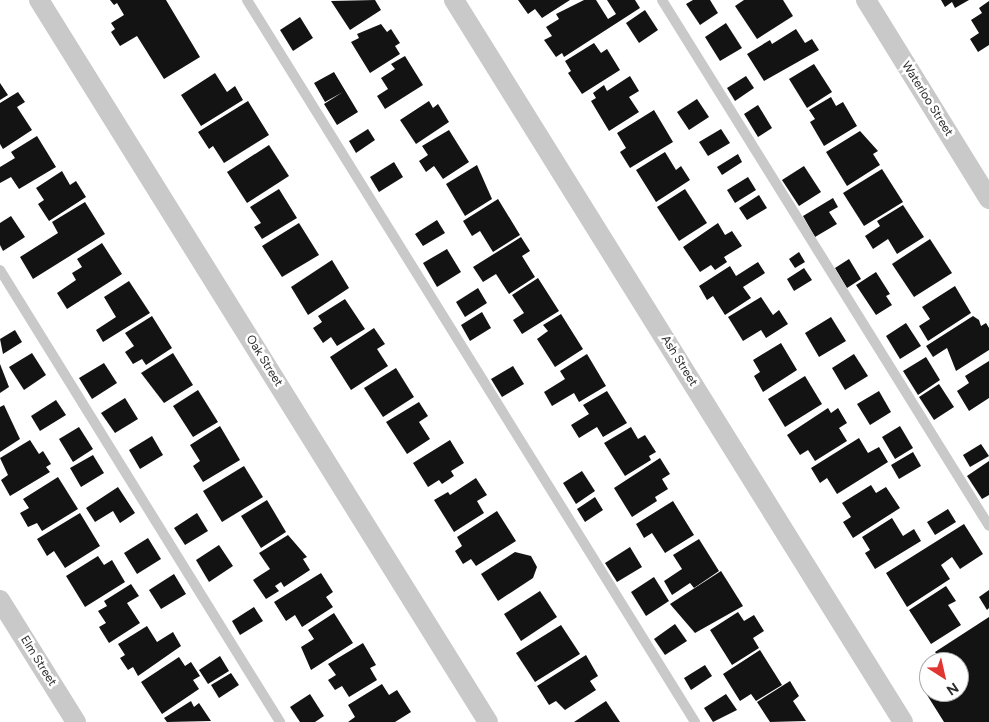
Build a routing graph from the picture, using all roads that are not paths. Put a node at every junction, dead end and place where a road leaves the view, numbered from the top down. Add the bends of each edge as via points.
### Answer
1 (39, 0) edge
2 (247, 0) edge
3 (454, 0) edge
4 (662, 0) edge
5 (866, 0) edge
6 (989, 199) edge
7 (0, 270) edge
8 (989, 526) edge
9 (0, 600) edge
10 (76, 722) edge
11 (280, 722) edge
12 (488, 722) edge
13 (695, 722) edge
14 (903, 722) edge

1 - 12 street, Oak Street
2 - 13 lane
3 - 14 street, Ash Street
4 - 8 lane
5 - 6 street, Waterloo Street
7 - 11 lane
9 - 10 street, Elm Street

